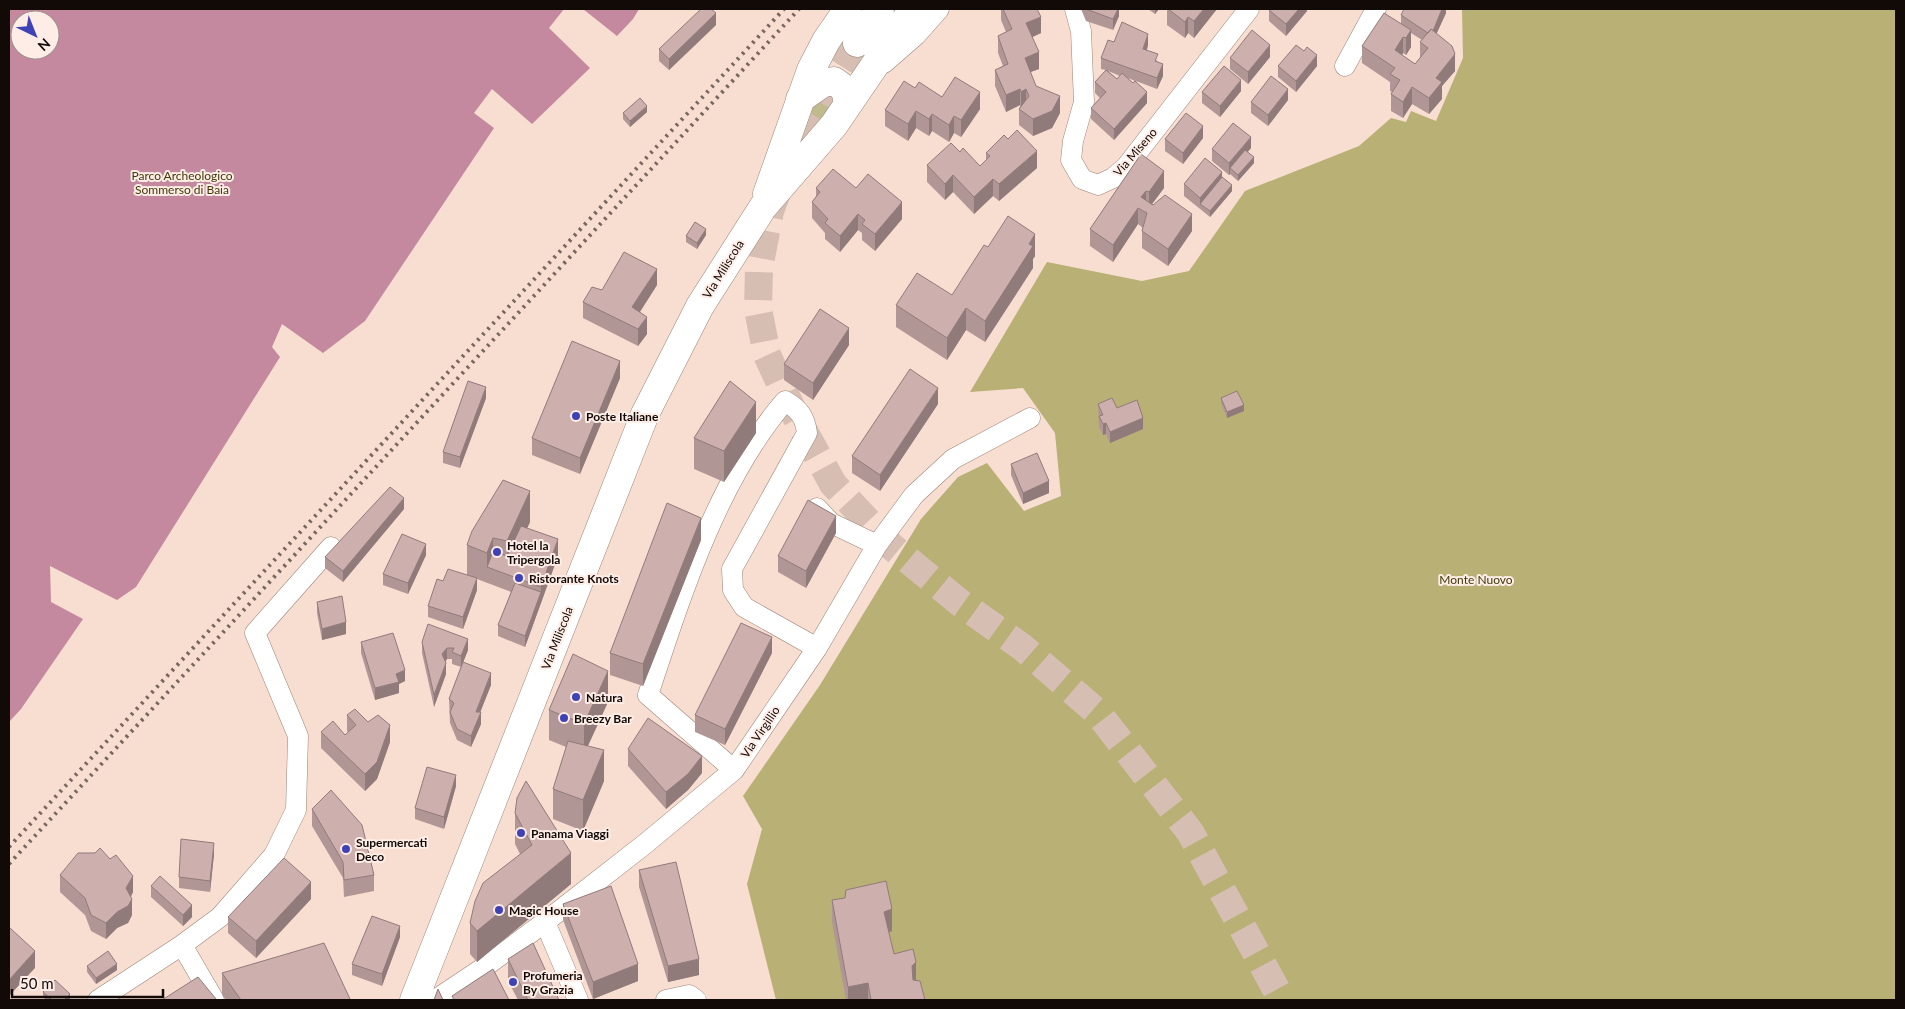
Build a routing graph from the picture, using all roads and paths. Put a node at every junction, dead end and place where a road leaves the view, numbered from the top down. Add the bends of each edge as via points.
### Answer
1 (848, 9) edge
2 (880, 9) edge
3 (913, 9) edge
4 (939, 9) edge
5 (1075, 9) edge
6 (1249, 9) edge
7 (1376, 9) edge
8 (826, 41) junction
9 (857, 43) tunnel mouth
10 (1345, 66) dead end
11 (872, 70) junction
12 (800, 100) junction
13 (848, 104) junction
14 (763, 207) junction
15 (1030, 418) dead end
16 (814, 505) edge
17 (877, 545) junction
18 (331, 547) edge
19 (816, 648) junction
20 (734, 770) junction
21 (545, 922) junction
22 (182, 945) junction
23 (98, 1000) edge
24 (214, 1000) edge
25 (414, 1000) edge
26 (435, 1000) edge
27 (578, 1000) edge
28 (666, 1000) edge
29 (696, 1000) edge

1 - 8 street, Via Miliscola
2 - 9 street
3 - 11 street, Via Miliscola
4 - 11 street via 898,52
5 - 6 street, Via Miseno via 1081,31 1084,102 1071,160 1082,179 1098,185 1114,178 1126,167
7 - 10 street
8 - 11 street via 832,56 843,66
8 - 12 street, Via Miliscola
11 - 13 street, Via Miliscola
12 - 13 street via 823,83 834,81 845,89
12 - 14 street, Via Miliscola
13 - 14 street, Via Miliscola
14 - 25 street, Via Miliscola via 700,306 645,414
15 - 17 street, Via Virgillio via 953,459 914,495
16 - 17 street via 830,522
17 - 19 street, Via Virgillio
18 - 22 street via 256,633 298,736 296,810 274,855 220,917
19 - 20 street, Via Virgillio
19 - 20 street via 744,607 733,590 732,568 807,433 805,421 795,407 785,401 765,424 721,504 678,605 648,695
20 - 21 street, Via Virgillio
21 - 26 street, Via Virgillio
21 - 27 street
22 - 23 street
22 - 24 street
28 - 29 street via 689,995

